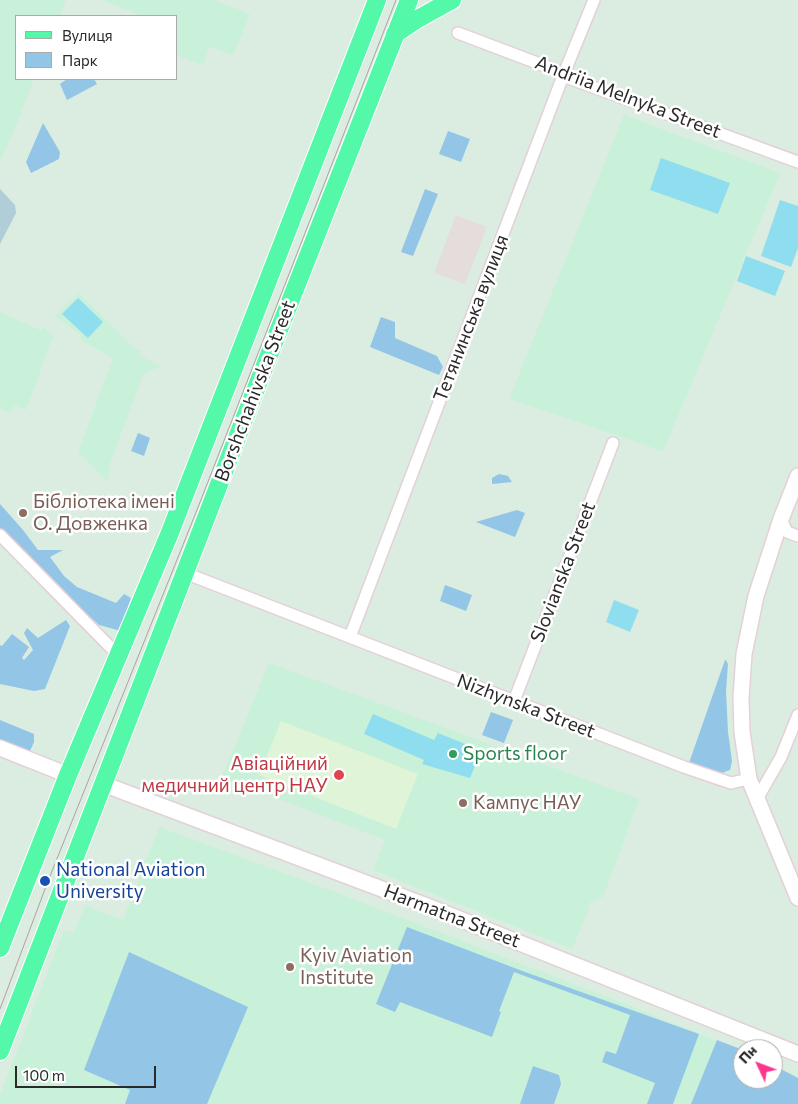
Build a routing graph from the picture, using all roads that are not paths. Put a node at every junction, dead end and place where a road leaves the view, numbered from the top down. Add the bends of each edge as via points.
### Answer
1 (409, 0) edge
2 (452, 0) edge
3 (594, 0) edge
4 (373, 5) edge
5 (458, 33) dead end
6 (395, 34) junction
7 (563, 76) junction
8 (798, 162) edge
9 (613, 443) dead end
10 (798, 476) edge
11 (781, 519) junction
12 (0, 535) edge
13 (798, 536) edge
14 (184, 573) junction
15 (350, 637) junction
16 (119, 656) junction
17 (514, 701) junction
18 (798, 715) edge
19 (0, 748) edge
20 (68, 775) junction
21 (750, 779) junction
22 (103, 784) junction
23 (757, 799) junction
24 (798, 898) edge
25 (0, 948) edge
26 (0, 1051) edge
27 (798, 1054) edge

1 - 6 main road, Borshchahivska Street
2 - 6 main road
3 - 7 street, Тетянинська вулиця
4 - 16 main road, Borshchahivska Street via 169,535
5 - 7 street, Andriia Melnyka Street via 553,68
6 - 14 main road, Borshchahivska Street
7 - 8 street, Andriia Melnyka Street
7 - 15 street, Тетянинська вулиця
9 - 17 street, Slovianska Street
10 - 11 main road
11 - 13 street via 787,532
11 - 21 main road via 756,596 744,654 742,732
12 - 16 street
14 - 15 street, Nizhynska Street
14 - 22 main road, Borshchahivska Street
15 - 17 street, Nizhynska Street
16 - 20 main road, Borshchahivska Street
17 - 21 street, Nizhynska Street via 684,767 731,782
18 - 23 street via 781,757
19 - 20 main road
20 - 25 main road, Borshchahivska Street
21 - 23 main road
22 - 26 main road, Borshchahivska Street
22 - 27 main road, Harmatna Street via 436,910
23 - 24 main road

